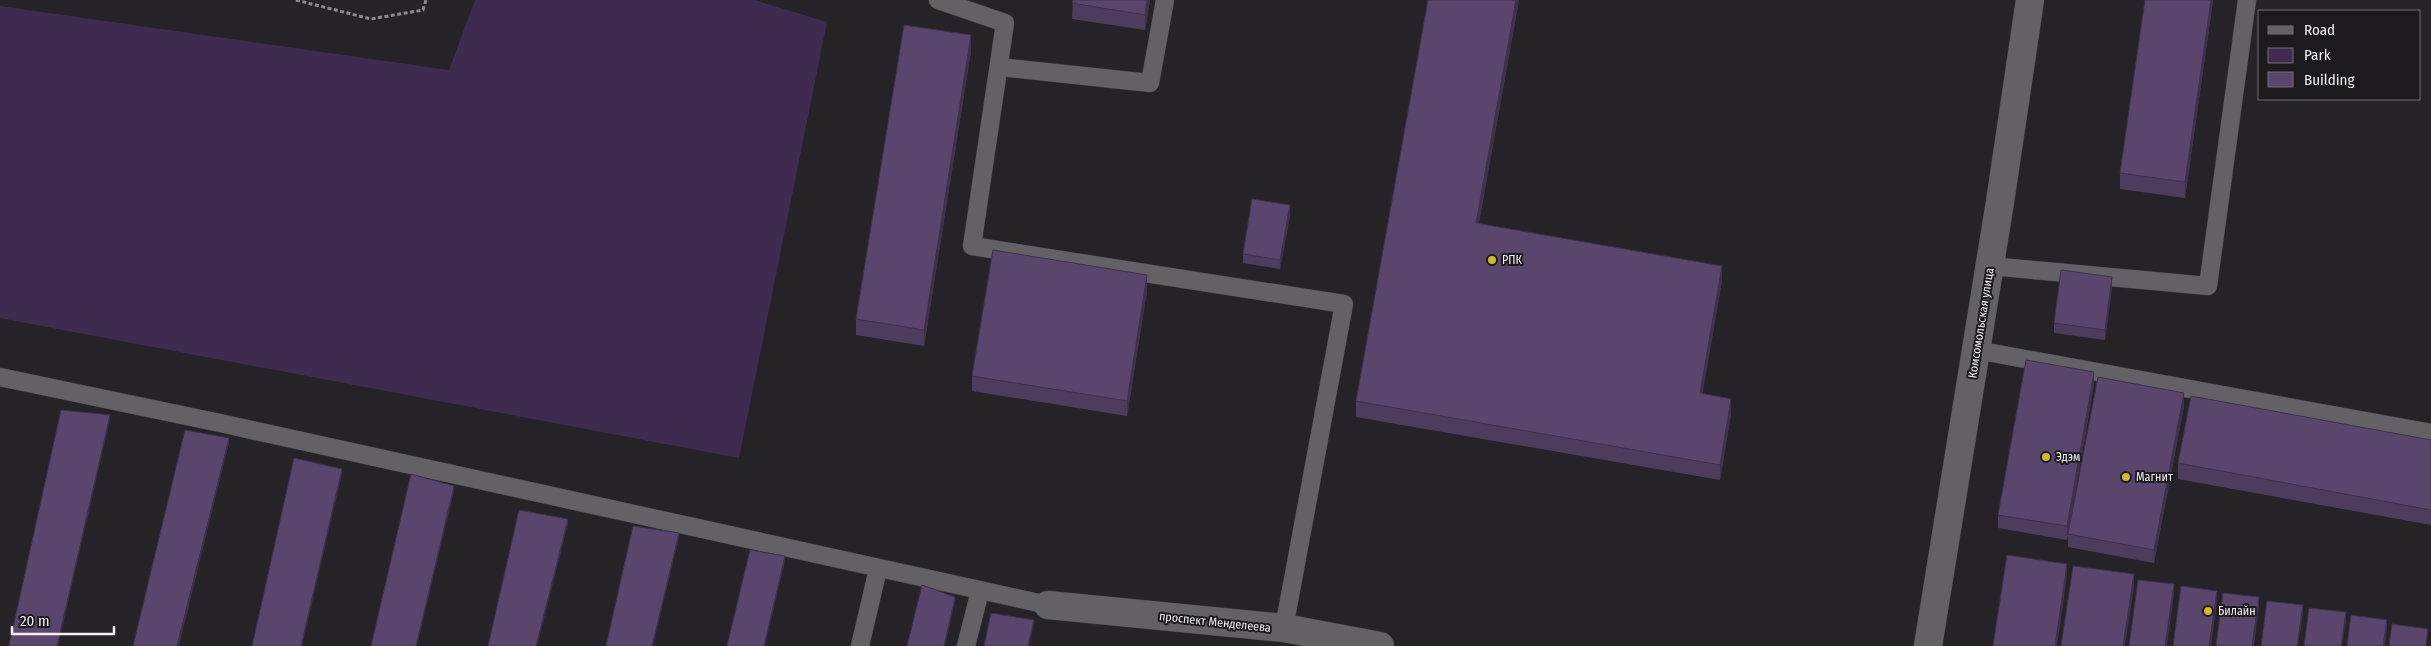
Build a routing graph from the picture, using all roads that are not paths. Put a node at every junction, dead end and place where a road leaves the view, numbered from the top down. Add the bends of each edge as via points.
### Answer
1 (938, 0) edge
2 (1165, 0) edge
3 (2030, 0) edge
4 (2247, 0) edge
5 (999, 66) junction
6 (1990, 266) junction
7 (1976, 350) junction
8 (0, 376) edge
9 (2431, 433) edge
10 (878, 568) junction
11 (980, 591) junction
12 (1048, 605) joint
13 (1284, 628) junction
14 (860, 646) edge
15 (966, 646) edge
16 (1380, 646) edge
17 (1928, 646) edge

1 - 5 lane via 1005,23
2 - 5 lane via 1150,84
3 - 6 street, Комсомольская улица
4 - 6 lane via 2208,286
5 - 13 lane via 972,246 1344,304
6 - 7 street, Комсомольская улица
7 - 9 lane
7 - 17 street, Комсомольская улица
8 - 10 lane
10 - 11 lane
10 - 14 lane
11 - 12 lane
11 - 15 lane
12 - 13 street, проспект Менделеева
13 - 16 street, проспект Менделеева

